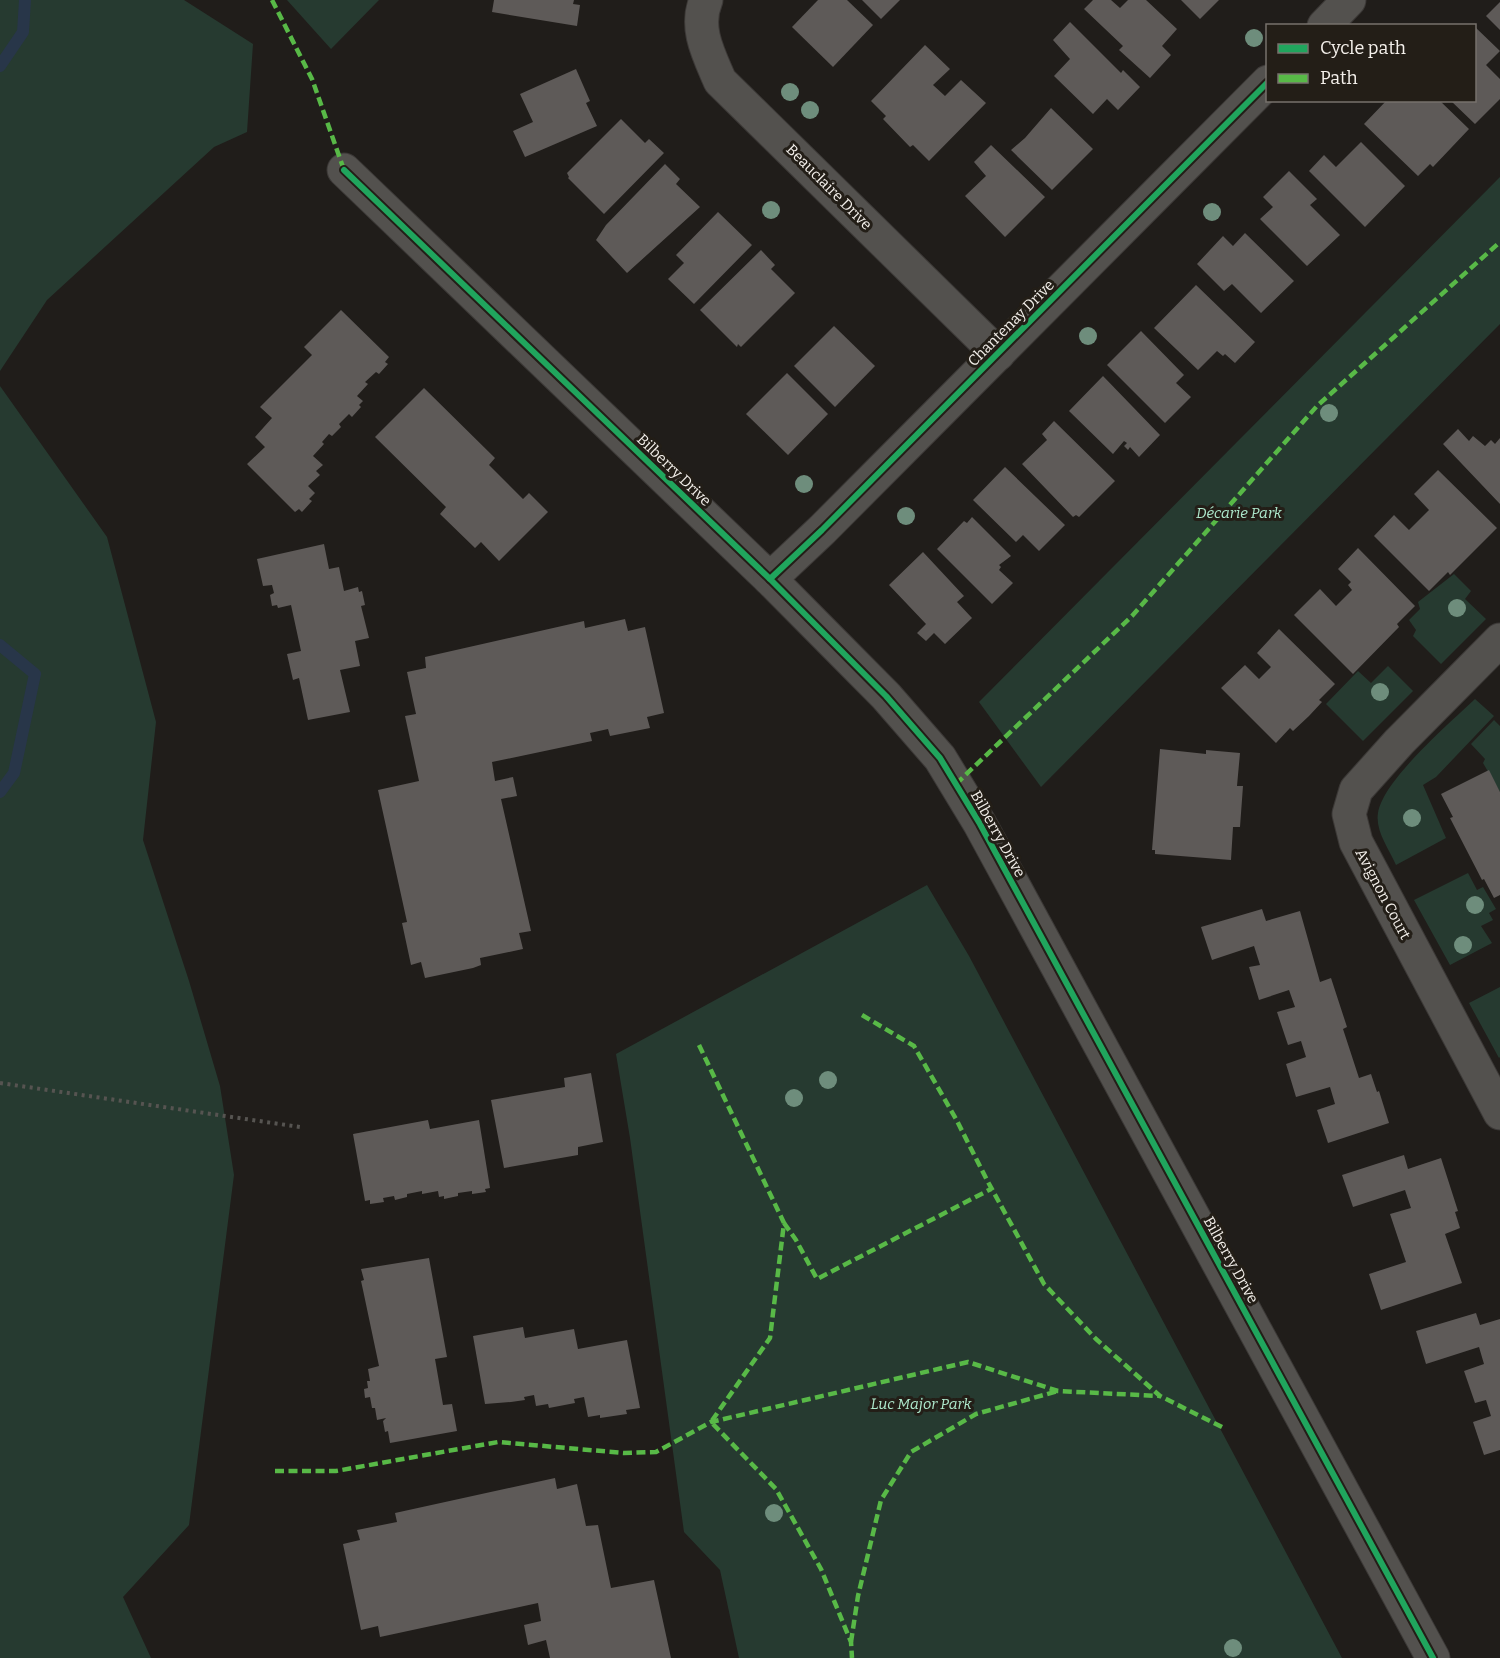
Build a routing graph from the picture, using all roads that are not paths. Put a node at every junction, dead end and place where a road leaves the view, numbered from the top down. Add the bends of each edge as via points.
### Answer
1 (706, 0) edge
2 (1349, 0) edge
3 (1326, 24) edge
4 (1266, 84) edge
5 (344, 170) dead end
6 (998, 354) junction
7 (770, 579) junction
8 (1500, 640) edge
9 (1500, 1113) edge
10 (1433, 1658) edge

1 - 6 street, Beauclaire Drive via 702,34 720,81
2 - 3 street
4 - 6 street, Chantenay Drive
5 - 7 street, Bilberry Drive
6 - 7 street, Chantenay Drive
7 - 10 street, Bilberry Drive via 886,696 940,758 980,824
8 - 9 street, Avignon Court via 1356,789 1349,814 1356,842

